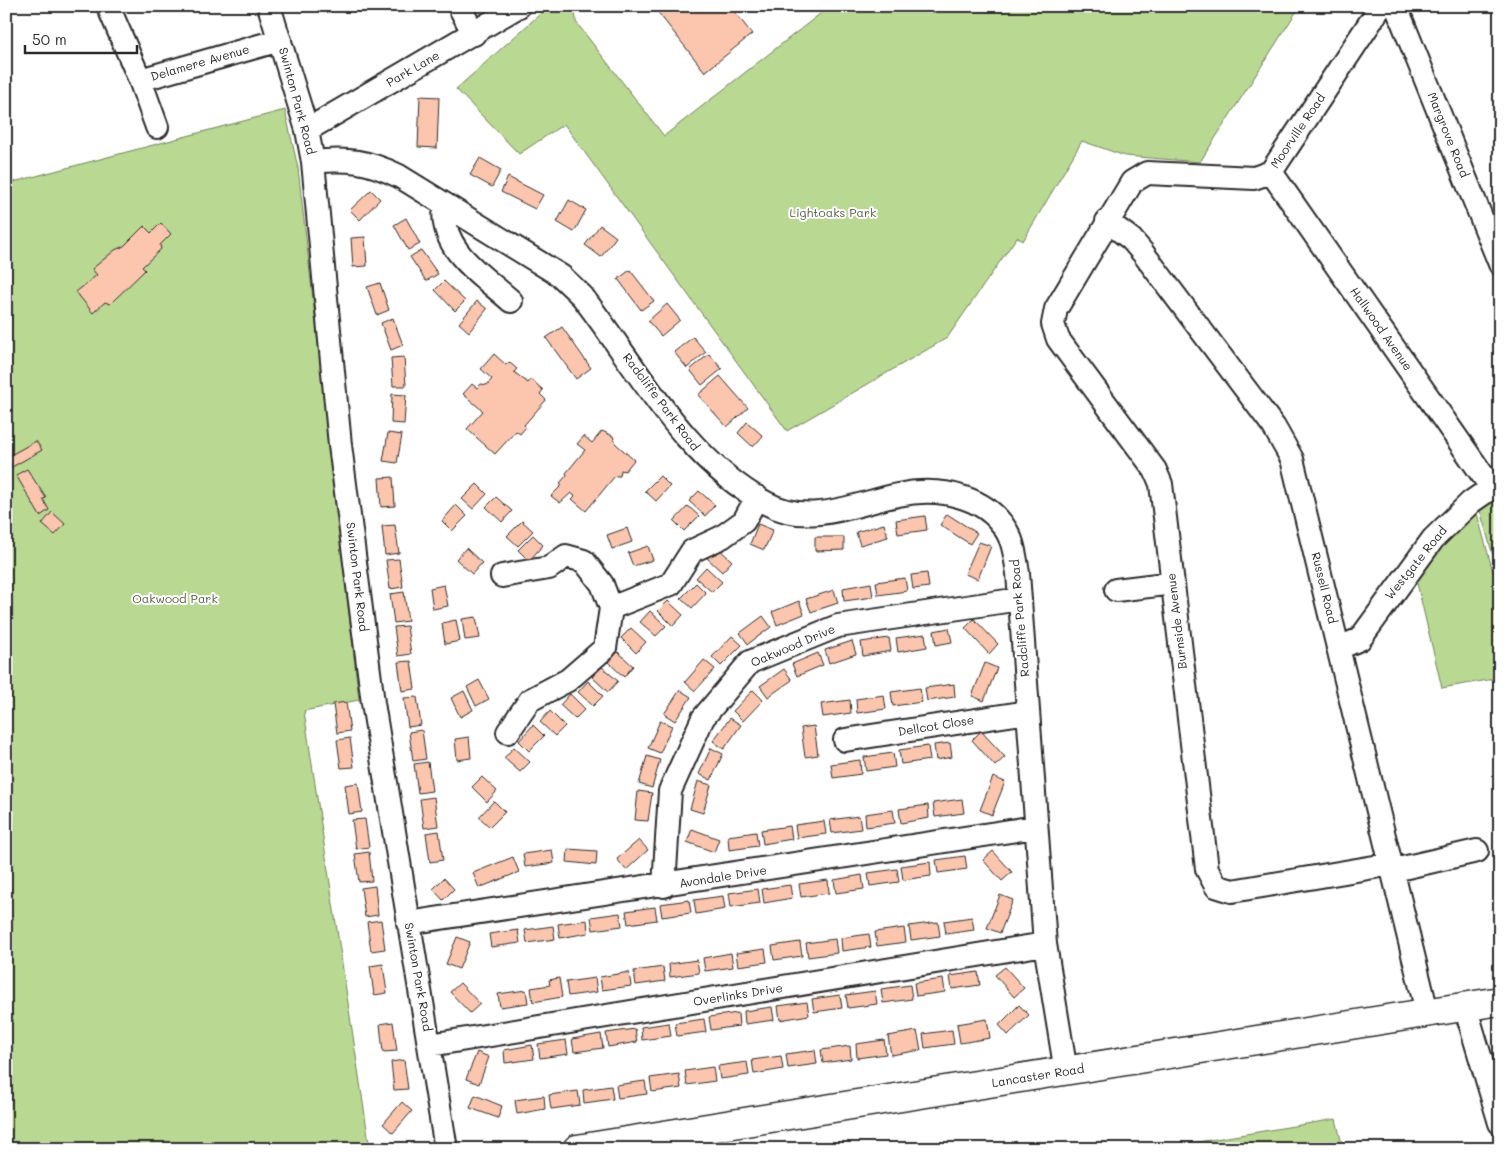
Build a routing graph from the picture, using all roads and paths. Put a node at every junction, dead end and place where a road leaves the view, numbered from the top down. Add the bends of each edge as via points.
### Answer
1 (108, 6) edge
2 (269, 6) edge
3 (459, 6) edge
4 (519, 6) edge
5 (1380, 6) edge
6 (1396, 6) edge
7 (474, 34) junction
8 (280, 40) junction
9 (140, 80) junction
10 (157, 128) dead end
11 (307, 130) junction
12 (313, 162) junction
13 (1270, 172) junction
14 (446, 205) junction
15 (1106, 221) junction
16 (1500, 264) edge
17 (511, 301) dead end
18 (1495, 484) edge
19 (757, 497) junction
20 (502, 576) dead end
21 (1172, 583) junction
22 (1116, 590) dead end
23 (1020, 599) junction
24 (611, 608) junction
25 (1339, 648) junction
26 (1028, 712) junction
27 (508, 732) dead end
28 (845, 740) dead end
29 (1036, 827) junction
30 (1478, 851) dead end
31 (1393, 867) junction
32 (664, 886) junction
33 (408, 923) junction
34 (1045, 944) junction
35 (1500, 1001) edge
36 (1465, 1006) junction
37 (1427, 1012) junction
38 (430, 1045) junction
39 (1066, 1072) junction
40 (1500, 1123) edge
41 (446, 1149) edge
42 (577, 1149) edge

1 - 9 street, Delamere Avenue
2 - 8 street, Swinton Park Road
3 - 7 street
4 - 7 street, Park Lane
5 - 13 street, Moorville Road
6 - 16 street, Margrove Road
7 - 11 street, Park Lane
8 - 9 street, Delamere Avenue
8 - 11 street, Swinton Park Road
9 - 10 street
11 - 12 street, Swinton Park Road
12 - 14 street, Radcliffe Park Road via 347,160 374,164
12 - 33 street, Swinton Park Road via 340,445 373,703
13 - 15 street, Moorville Road via 1254,178 1147,173 1132,182
13 - 18 street, Hallwood Avenue
14 - 17 street via 445,228 451,243 466,262
14 - 19 street, Radcliffe Park Road via 561,276 575,288 700,454 729,480
15 - 21 street, Burnside Avenue via 1056,309 1053,324 1058,339 1158,477 1164,499
15 - 25 street, Russell Road via 1131,239 1143,253 1287,448 1296,471
18 - 25 street, Westgate Road via 1433,539 1360,639
19 - 23 street, Radcliffe Park Road via 782,510 811,514 833,512 910,493 938,493 969,499 990,512 1008,534 1014,550
19 - 24 street via 744,521 692,552 671,584
20 - 24 street via 549,568 566,556 584,561 602,584
21 - 22 street
21 - 31 street, Burnside Avenue via 1207,869 1212,881 1221,889 1232,891
23 - 26 street, Radcliffe Park Road
23 - 32 street, Oakwood Drive via 838,626 750,662 703,718 670,791
24 - 27 street via 605,648 568,680 530,700
25 - 31 street, Russell Road
26 - 28 street, Dellcot Close
26 - 29 street, Radcliffe Park Road
29 - 32 street, Avondale Drive
29 - 34 street, Radcliffe Park Road
30 - 31 street
31 - 37 street, Russell Road
32 - 33 street, Avondale Drive
33 - 38 street, Swinton Park Road
34 - 38 street, Overlinks Drive
34 - 39 street, Radcliffe Park Road
35 - 36 main road, Lancaster Road
36 - 37 main road, Lancaster Road
36 - 40 street
37 - 39 main road, Lancaster Road
38 - 41 street, Swinton Park Road
39 - 42 main road, Lancaster Road

